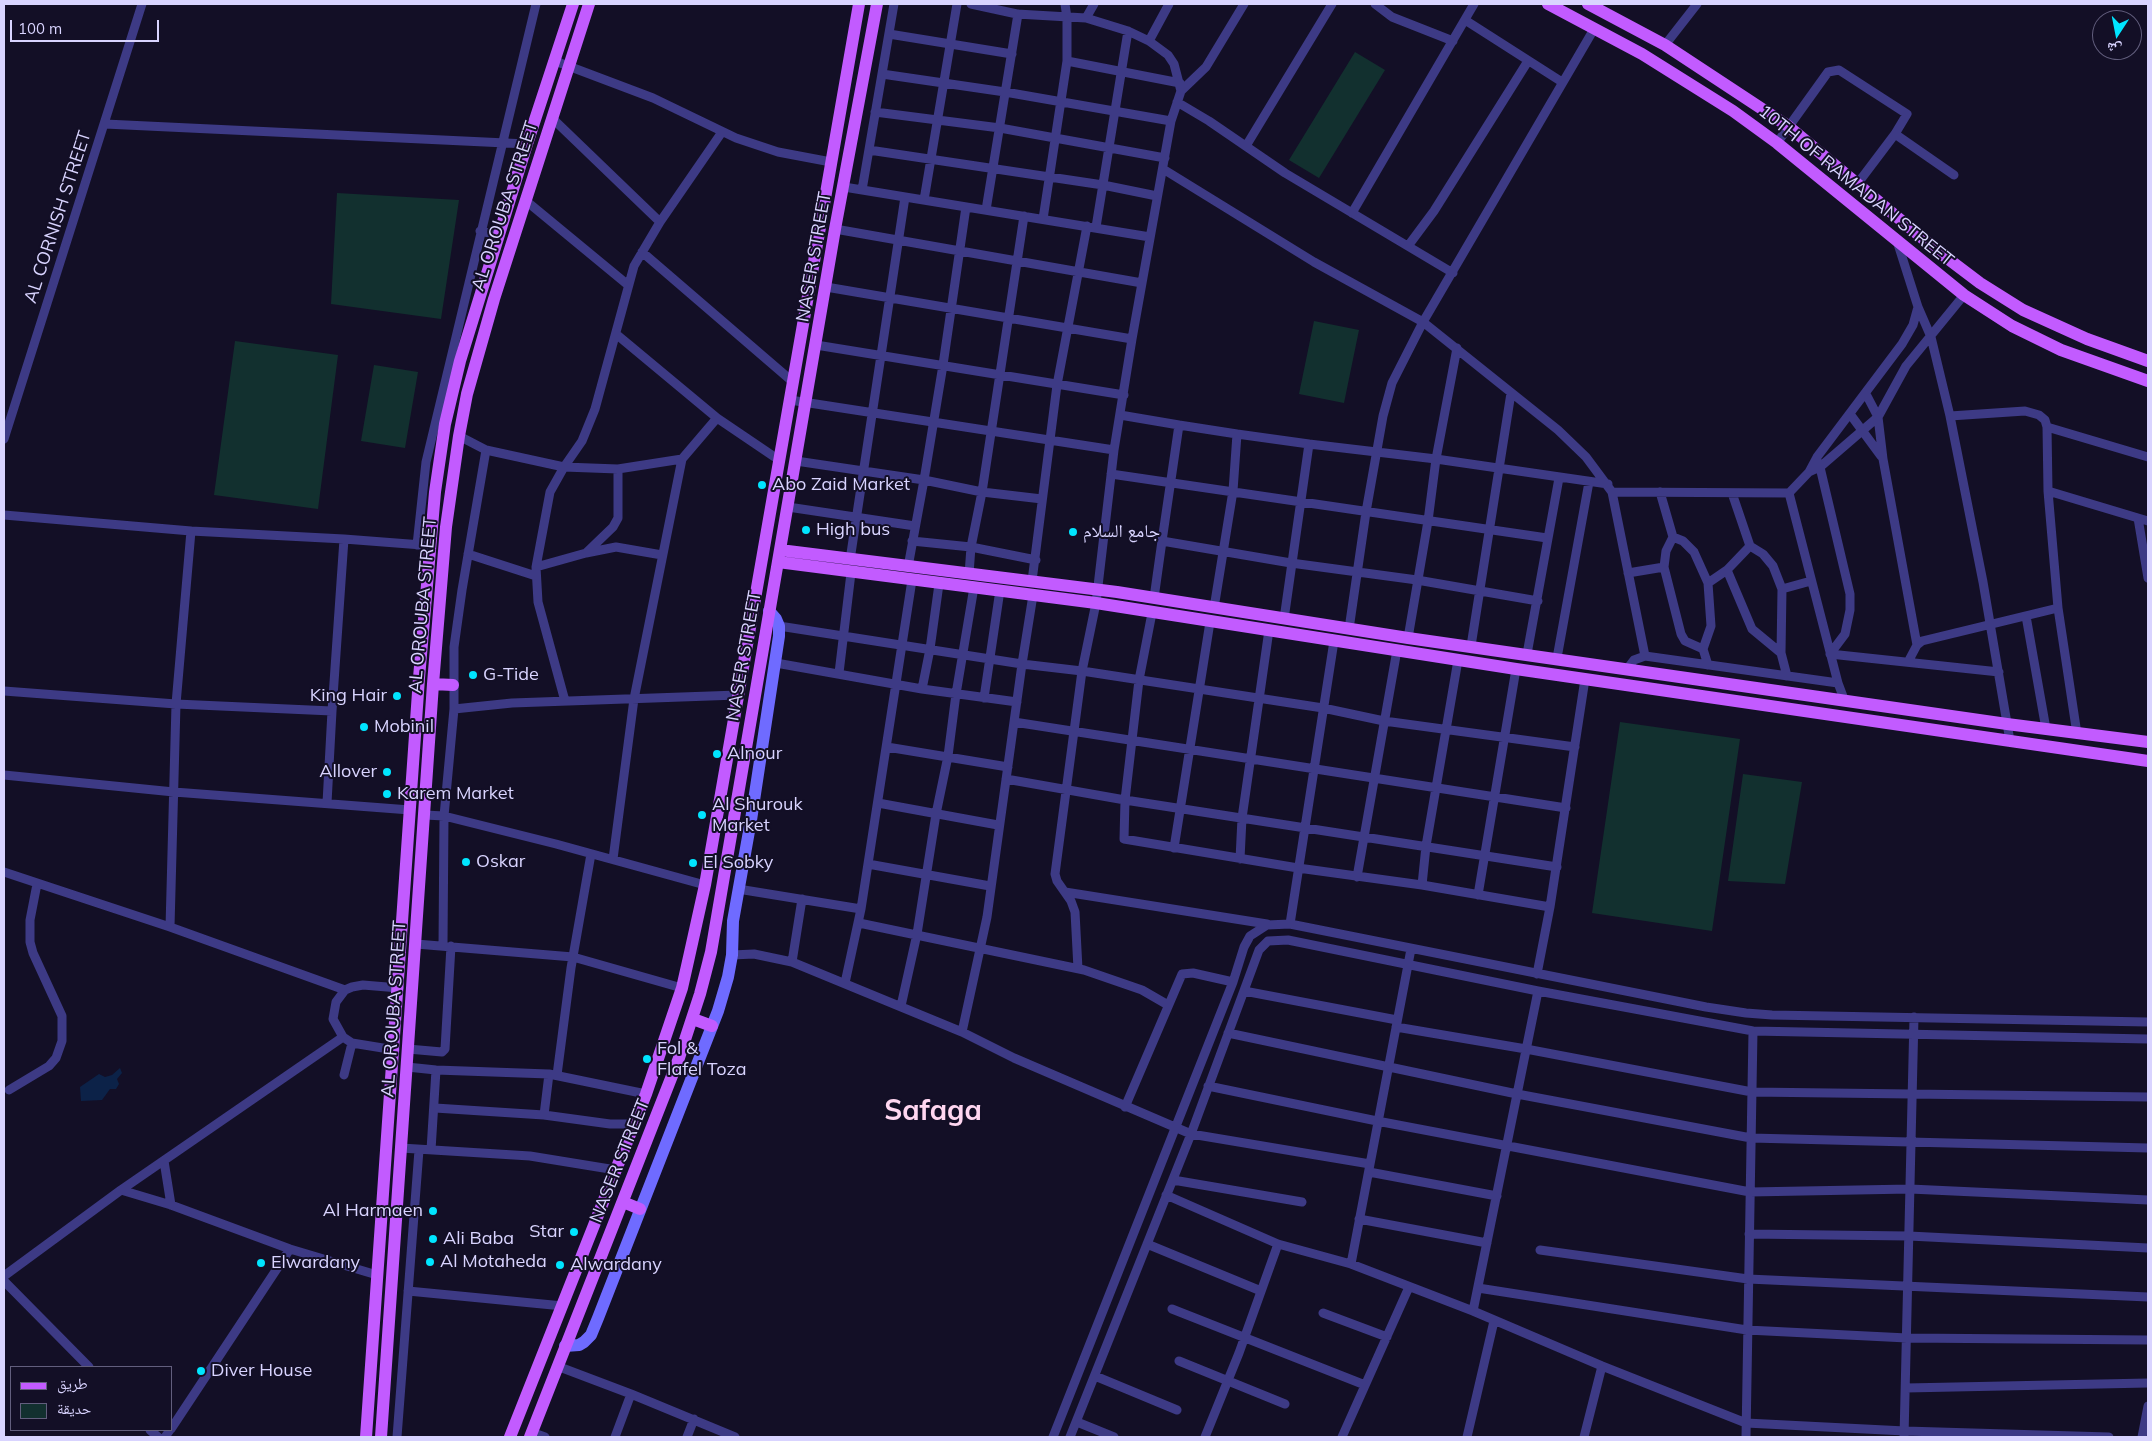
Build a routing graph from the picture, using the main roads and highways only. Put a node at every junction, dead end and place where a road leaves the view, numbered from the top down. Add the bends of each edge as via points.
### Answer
1 (573, 4) edge
2 (589, 4) edge
3 (859, 4) edge
4 (877, 4) edge
5 (1548, 4) edge
6 (1588, 4) edge
7 (523, 206) junction
8 (507, 208) junction
9 (808, 300) junction
10 (824, 302) junction
11 (2148, 361) edge
12 (2148, 381) edge
13 (774, 485) junction
14 (791, 488) junction
15 (779, 556) junction
16 (851, 566) junction
17 (427, 585) junction
18 (441, 586) junction
19 (433, 684) junction
20 (453, 685) road end
21 (2148, 742) edge
22 (2148, 761) edge
23 (720, 795) junction
24 (737, 797) junction
25 (718, 810) junction
26 (734, 814) junction
27 (693, 1019) junction
28 (712, 1026) road end
29 (623, 1202) junction
30 (640, 1209) road end
31 (371, 1375) junction
32 (386, 1375) junction
33 (531, 1435) edge
34 (366, 1437) edge
35 (381, 1437) edge
36 (510, 1437) edge

1 - 8 main road, AL OROUBA STREET
2 - 7 main road, AL OROUBA STREET
3 - 9 main road, NASER STREET
4 - 10 main road, NASER STREET
5 - 12 main road, 10TH OF RAMADAN STREET via 1688,82 1777,143 1964,295 2012,326 2062,350
6 - 11 main road, 10TH OF RAMADAN STREET via 1665,45 1788,126 1980,283 2024,310 2087,339
7 - 8 main road
7 - 18 main road, AL OROUBA STREET via 467,394
8 - 17 main road, AL OROUBA STREET via 460,361 446,424 435,492
9 - 10 main road
9 - 13 main road, NASER STREET
10 - 14 main road, NASER STREET
13 - 14 main road
13 - 23 main road, NASER STREET
14 - 15 main road, NASER STREET
15 - 16 main road
15 - 24 main road, NASER STREET
16 - 21 main road via 908,567 1097,589 1408,638
16 - 22 main road via 912,580 1096,603 1516,669
17 - 18 main road
17 - 31 main road, AL OROUBA STREET
18 - 19 main road, AL OROUBA STREET
19 - 20 main road
19 - 32 main road, AL OROUBA STREET
23 - 24 main road
23 - 25 main road, NASER STREET
24 - 26 main road, NASER STREET
25 - 26 main road via 725,815
25 - 36 main road, NASER STREET via 682,988 646,1094
26 - 27 main road, NASER STREET via 711,952
27 - 28 main road
27 - 29 main road, NASER STREET
29 - 30 main road
29 - 33 main road, NASER STREET
31 - 32 main road
31 - 34 main road, AL OROUBA STREET
32 - 35 main road, AL OROUBA STREET

